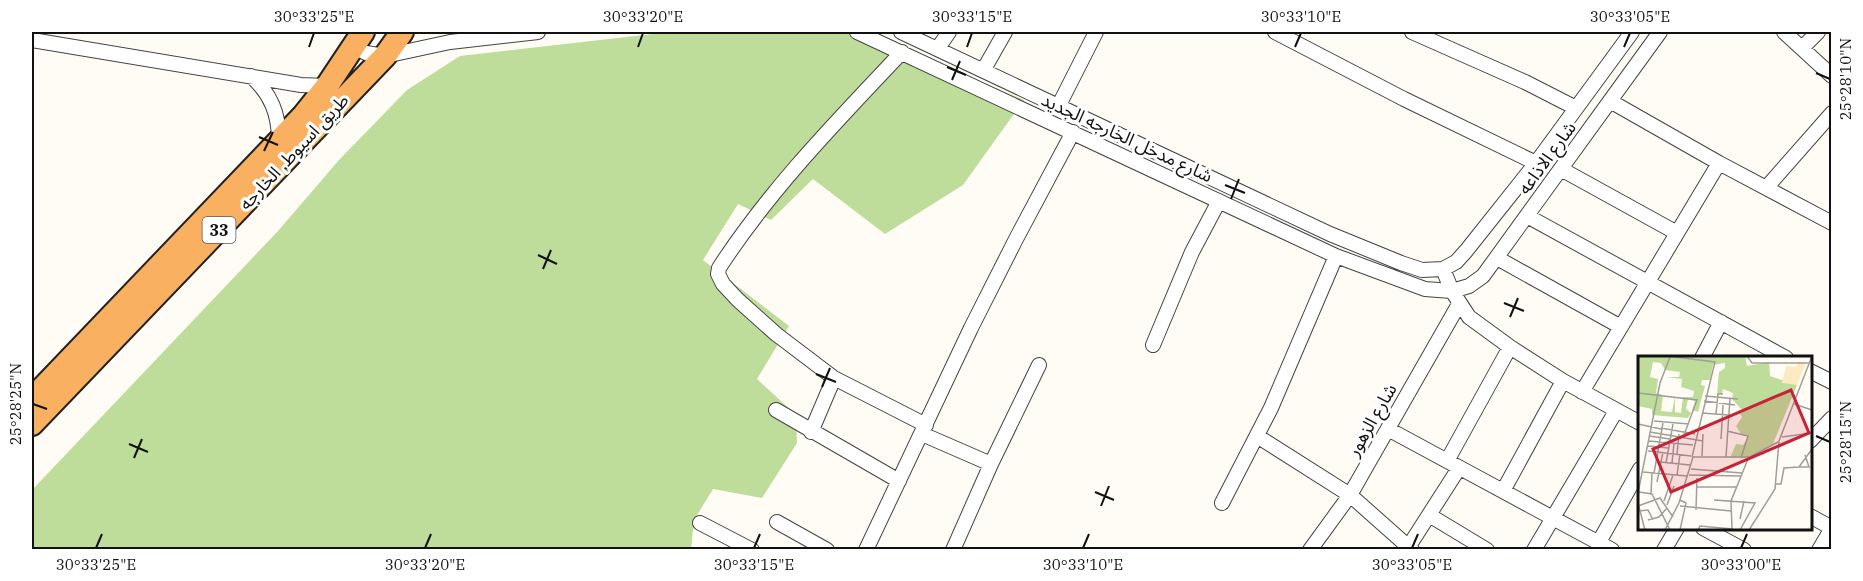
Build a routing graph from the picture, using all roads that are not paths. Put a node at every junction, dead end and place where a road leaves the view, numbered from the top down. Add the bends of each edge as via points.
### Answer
1 (402, 32) edge
2 (538, 32) edge
3 (857, 32) edge
4 (901, 32) edge
5 (949, 32) edge
6 (1005, 32) edge
7 (1096, 32) edge
8 (1275, 32) edge
9 (1632, 32) edge
10 (1660, 32) edge
11 (1784, 32) edge
12 (1818, 32) edge
13 (512, 33) edge
14 (1420, 33) edge
15 (359, 39) edge
16 (32, 40) edge
17 (938, 48) junction
18 (1802, 48) junction
19 (902, 52) junction
20 (385, 56) junction
21 (984, 69) junction
22 (249, 75) junction
23 (1832, 75) edge
24 (327, 86) junction
25 (1610, 101) junction
26 (1059, 105) junction
27 (1576, 108) junction
28 (1832, 113) edge
29 (1073, 132) junction
30 (286, 148) junction
31 (1536, 163) junction
32 (1719, 164) junction
33 (1562, 169) junction
34 (1766, 188) junction
35 (1219, 201) junction
36 (1527, 216) junction
37 (1832, 223) edge
38 (1677, 233) junction
39 (1336, 256) junction
40 (1497, 258) junction
41 (1443, 269) junction
42 (1648, 282) junction
43 (1452, 291) junction
44 (1459, 304) junction
45 (1721, 322) junction
46 (1621, 327) junction
47 (1153, 345) dead end
48 (1510, 347) junction
49 (1703, 356) edge
50 (1784, 356) edge
51 (1039, 365) dead end
52 (1812, 372) edge
53 (834, 378) junction
54 (1563, 381) junction
55 (1832, 382) edge
56 (1582, 392) junction
57 (32, 399) edge
58 (776, 410) dead end
59 (1616, 411) junction
60 (1832, 418) edge
61 (1638, 422) edge
62 (32, 424) edge
63 (1388, 429) junction
64 (924, 430) junction
65 (811, 432) junction
66 (1257, 436) junction
67 (1812, 439) edge
68 (991, 464) junction
69 (1453, 465) junction
70 (1638, 473) edge
71 (899, 481) junction
72 (1503, 491) junction
73 (1350, 495) junction
74 (1222, 503) dead end
75 (1429, 515) junction
76 (1812, 517) edge
77 (1552, 518) junction
78 (777, 522) dead end
79 (700, 523) dead end
80 (1832, 528) edge
81 (1676, 530) edge
82 (1707, 530) edge
83 (1599, 542) junction
84 (1314, 548) edge
85 (1410, 548) edge
86 (752, 549) edge
87 (827, 549) edge
88 (866, 549) edge
89 (953, 549) edge
90 (1487, 549) edge
91 (1533, 549) edge
92 (1612, 549) edge
93 (1664, 549) edge
94 (1744, 549) edge
95 (1819, 549) edge

1 - 20 highway, طريق اسيوط, الخارجه / 33
2 - 13 street
3 - 19 street, شارع مدخل الخارجه الجديد
4 - 17 street, شارع مدخل الخارجه الجديد
5 - 17 street
6 - 21 street
7 - 26 street
8 - 31 street
9 - 27 street, شارع الاذاعه
10 - 25 street, شارع الاذاعه
11 - 18 street
12 - 18 street
13 - 20 street
14 - 27 street
15 - 20 street via 366,53
15 - 24 highway, طريق اسيوط, الخارجه / 33
16 - 22 street
17 - 21 street, شارع مدخل الخارجه الجديد
18 - 23 street
19 - 29 street, شارع مدخل الخارجه الجديد
19 - 53 street via 761,208 718,274 723,284 776,334
20 - 30 highway, طريق اسيوط, الخارجه / 33
21 - 26 street, شارع مدخل الخارجه الجديد
22 - 24 street
22 - 30 street via 270,97
24 - 30 highway, طريق اسيوط, الخارجه / 33 via 303,116
25 - 32 street
25 - 33 street, شارع الاذاعه
26 - 41 street, شارع مدخل الخارجه الجديد via 1330,234 1422,270
27 - 31 street, شارع الاذاعه
28 - 34 street
29 - 35 street, شارع مدخل الخارجه الجديد
29 - 64 street via 971,328
30 - 57 highway, طريق اسيوط, الخارجه / 33
30 - 62 highway, طريق اسيوط, الخارجه / 33
31 - 41 street, شارع الاذاعه via 1466,251
32 - 34 street
32 - 38 street
33 - 36 street, شارع الاذاعه
33 - 38 street
34 - 37 street
35 - 39 street, شارع مدخل الخارجه الجديد
35 - 47 street via 1192,252
36 - 40 street, شارع الاذاعه
36 - 42 street
38 - 42 street
39 - 43 street, شارع مدخل الخارجه الجديد via 1425,289
39 - 66 street
40 - 43 street, شارع الاذاعه via 1483,276
40 - 46 street
41 - 43 street
42 - 45 street
42 - 46 street
43 - 44 street
44 - 48 street via 1469,317
44 - 63 street, شارع الزهور
45 - 49 street
45 - 50 street
46 - 56 street
48 - 54 street
48 - 69 street
51 - 68 street
52 - 55 street
53 - 64 street
53 - 65 street
54 - 56 street
54 - 72 street
56 - 59 street
58 - 65 street
59 - 61 street
59 - 77 street
60 - 67 street
63 - 69 street
63 - 73 street, شارع الزهور
64 - 68 street
64 - 71 street
65 - 71 street
66 - 73 street
66 - 74 street
68 - 89 street
69 - 72 street
69 - 75 street
70 - 83 street
71 - 88 street
72 - 77 street
73 - 84 street, شارع الزهور
73 - 85 street
75 - 85 street
75 - 90 street
76 - 80 street
77 - 83 street
77 - 91 street
78 - 87 street
79 - 86 street
80 - 95 street
81 - 93 street
82 - 94 street
83 - 92 street

